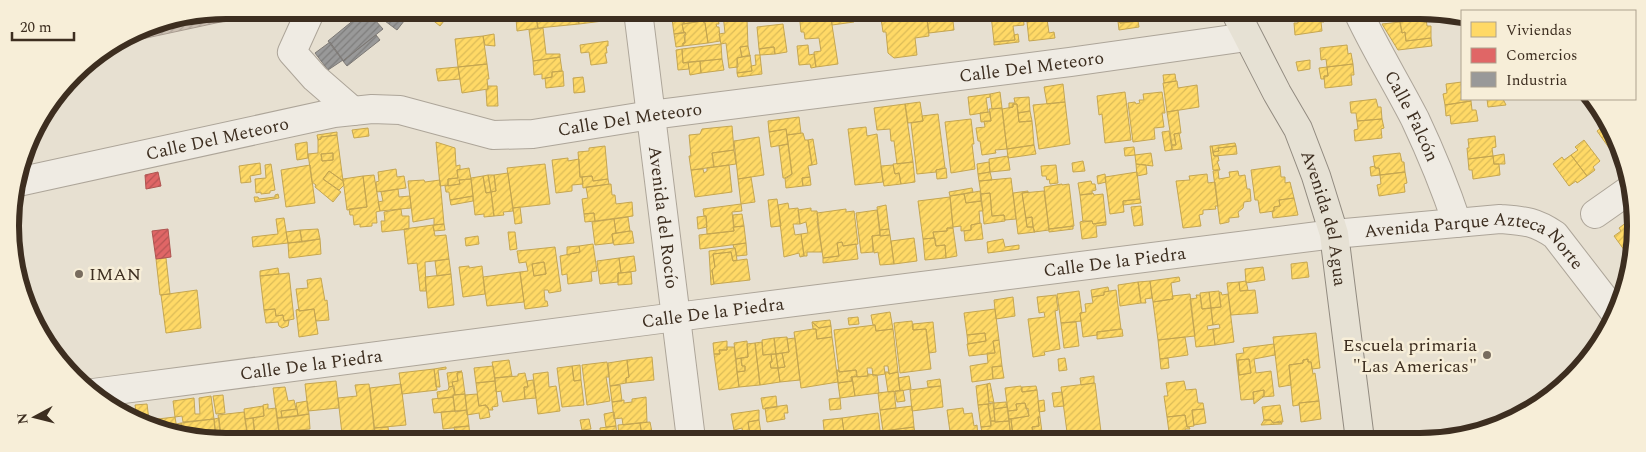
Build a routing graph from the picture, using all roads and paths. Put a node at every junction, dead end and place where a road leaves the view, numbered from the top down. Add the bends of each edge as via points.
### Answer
1 (307, 19) edge
2 (639, 19) edge
3 (1362, 19) edge
4 (1242, 25) edge
5 (353, 111) junction
6 (651, 115) junction
7 (24, 181) edge
8 (1624, 194) edge
9 (1595, 214) dead end
10 (1457, 222) junction
11 (1334, 234) junction
12 (1610, 307) edge
13 (676, 317) junction
14 (102, 392) edge
15 (690, 433) edge
16 (1359, 433) edge

1 - 5 street via 292,52 315,78
2 - 6 street, Avenida del Rocío
3 - 10 street, Calle Falcón via 1434,158
4 - 6 street, Calle Del Meteoro via 1070,62
4 - 11 main road, Avenida del Agua via 1298,129
5 - 6 street, Calle Del Meteoro via 400,110 493,135 532,134
5 - 7 street, Calle Del Meteoro
6 - 13 street, Avenida del Rocío
8 - 9 street
10 - 11 street, Avenida Parque Azteca Norte
10 - 12 street, Avenida Parque Azteca Norte via 1500,219 1528,221 1542,226 1555,235
11 - 13 street, Calle De la Piedra
11 - 16 main road, Avenida del Agua
13 - 14 street, Calle De la Piedra
13 - 15 street, Avenida del Rocío

